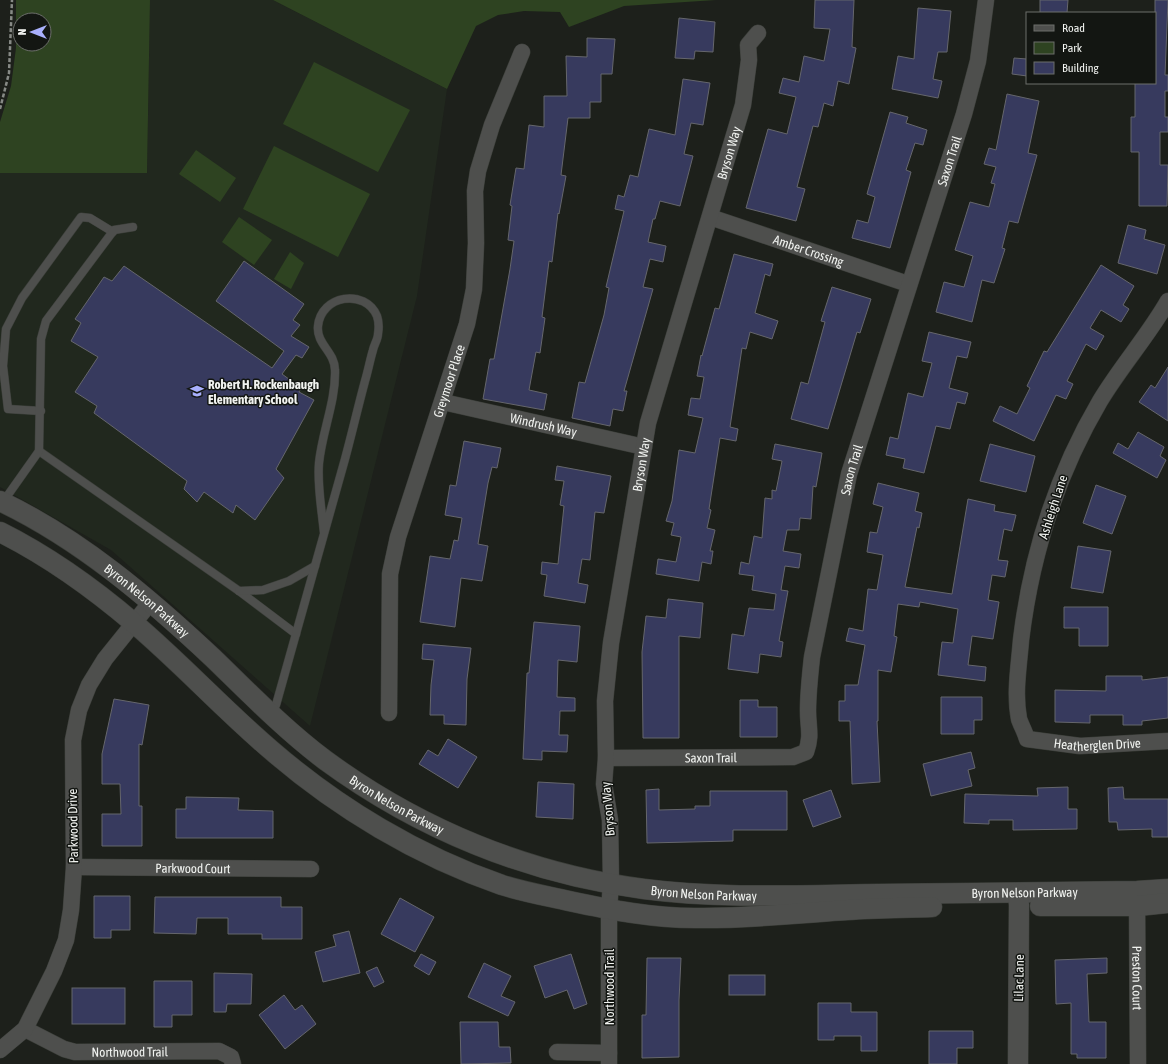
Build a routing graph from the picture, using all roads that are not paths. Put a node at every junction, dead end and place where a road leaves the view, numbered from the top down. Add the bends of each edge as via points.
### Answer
1 (986, 0) edge
2 (758, 33) dead end
3 (522, 52) dead end
4 (710, 217) junction
5 (132, 227) dead end
6 (113, 232) junction
7 (908, 284) junction
8 (1168, 301) edge
9 (443, 402) junction
10 (41, 410) junction
11 (644, 447) junction
12 (39, 451) junction
13 (1, 504) edge
14 (0, 532) edge
15 (324, 533) junction
16 (315, 566) junction
17 (239, 591) junction
18 (150, 603) junction
19 (135, 624) junction
20 (296, 634) junction
21 (270, 713) junction
22 (389, 713) dead end
23 (1027, 738) joint
24 (1168, 741) edge
25 (606, 758) junction
26 (74, 867) junction
27 (311, 869) dead end
28 (611, 883) junction
29 (1168, 889) edge
30 (1018, 899) junction
31 (1137, 899) junction
32 (882, 902) junction
33 (1168, 903) edge
34 (609, 910) junction
35 (26, 1029) junction
36 (0, 1050) edge
37 (557, 1052) dead end
38 (609, 1058) edge
39 (233, 1064) edge
40 (1018, 1064) edge
41 (1138, 1064) edge

1 - 7 street, Saxon Trail via 978,61 964,114
2 - 4 street, Bryson Way via 748,45 749,60 743,105
3 - 9 street, Greymoor Place via 492,125 478,171 475,191 474,289 467,324
4 - 7 street, Amber Crossing
4 - 11 street, Bryson Way via 648,423
5 - 6 lane
6 - 10 lane via 46,321 41,339
6 - 10 lane via 90,218 81,217 22,298 6,329 3,366 8,409
7 - 25 street, Saxon Trail via 848,474 812,657 808,687 811,739 806,752 793,758
8 - 23 street, Ashleigh Lane via 1101,401 1065,470 1033,567 1023,623 1017,684 1020,719
9 - 11 street, Windrush Way
9 - 22 street, Greymoor Place via 398,538 390,574
10 - 12 lane
11 - 25 street, Bryson Way via 611,643 606,700
12 - 13 lane
12 - 17 lane
13 - 18 street, Byron Nelson Parkway via 98,560
14 - 19 street, Byron Nelson Parkway via 26,545 74,577
15 - 15 lane via 319,464 335,371 330,353 319,336 318,326 326,307 344,298 354,298 371,307 379,325 378,335
15 - 16 lane
16 - 17 lane via 289,581 263,590
16 - 20 lane
17 - 20 lane
18 - 19 street, Parkwood Drive
18 - 21 street, Byron Nelson Parkway
19 - 26 street, Parkwood Drive via 105,659 89,685 79,710 73,740
19 - 34 street, Byron Nelson Parkway via 271,750 331,798 371,824 443,861 504,885
20 - 21 lane via 276,705
21 - 28 street, Byron Nelson Parkway via 312,750 352,780 444,832 517,861
23 - 24 street, Heatherglen Drive via 1080,746
25 - 28 street, Bryson Way via 604,784 610,820
26 - 27 street, Parkwood Court
26 - 35 street, Parkwood Drive via 66,940
28 - 32 street, Byron Nelson Parkway via 682,893 806,895
28 - 34 street, Bryson Way
29 - 31 street, Byron Nelson Parkway
30 - 31 street, Byron Nelson Parkway
30 - 32 street, Byron Nelson Parkway
30 - 40 street, Lilac Lane
31 - 33 street, Byron Nelson Parkway
31 - 41 street, Preston Court
32 - 34 street, Byron Nelson Parkway via 696,918 649,916
34 - 38 street, Northwood Trail
35 - 36 street, Parkwood Drive
35 - 39 street, Northwood Trail via 75,1052 219,1051 231,1057
37 - 38 street

